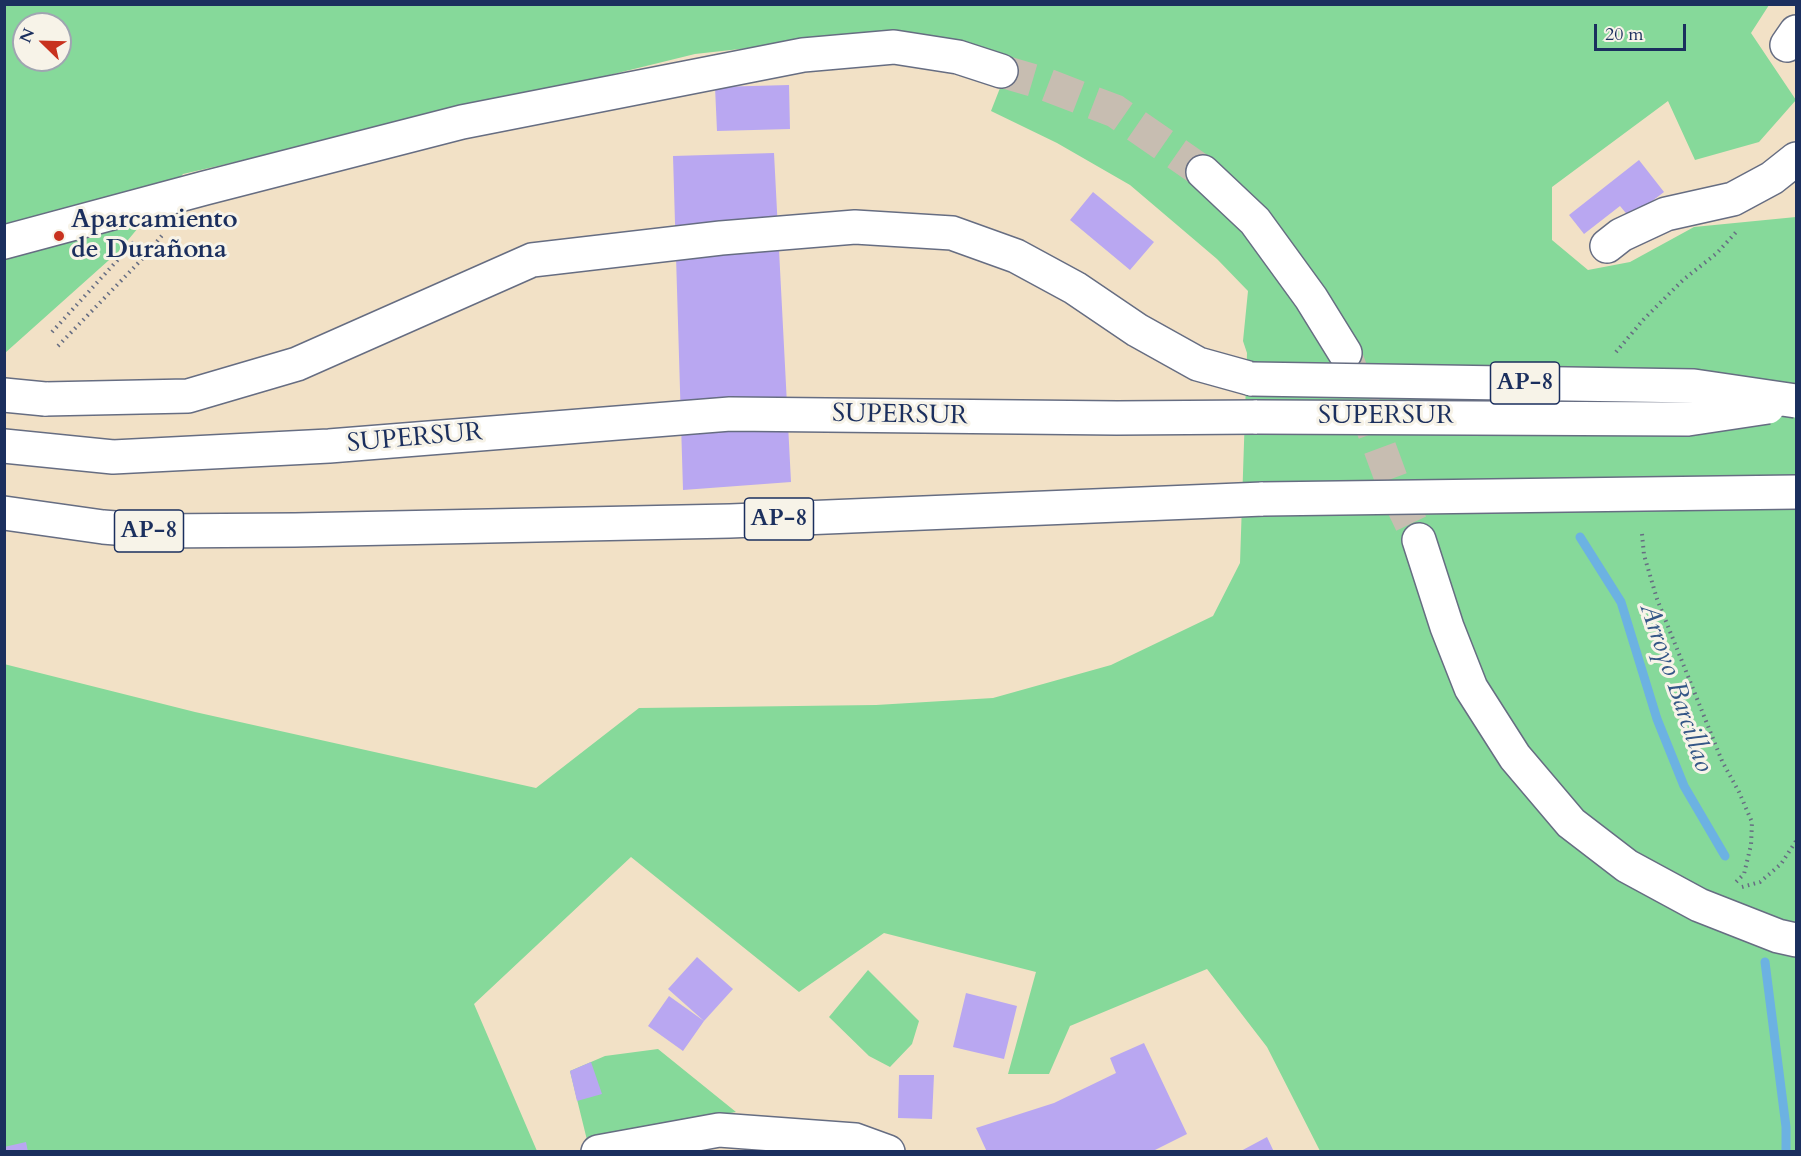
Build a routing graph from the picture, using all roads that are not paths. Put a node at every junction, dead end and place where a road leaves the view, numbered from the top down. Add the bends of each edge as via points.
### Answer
1 (1001, 70) tunnel mouth
2 (1797, 159) edge
3 (1203, 172) tunnel mouth
4 (4, 242) edge
5 (1607, 246) dead end
6 (1345, 353) tunnel mouth
7 (4, 395) edge
8 (1797, 402) edge
9 (14, 447) edge
10 (1797, 492) edge
11 (4, 513) edge
12 (1419, 540) tunnel mouth
13 (1797, 940) edge
14 (598, 1152) edge
15 (888, 1152) edge

1 - 4 main road via 958,57 894,47 803,56 462,122
2 - 5 main road via 1733,199 1666,214
3 - 6 main road via 1255,221
7 - 8 main road, AP-8, bridge via 45,399 188,396 297,364 532,260 855,227 952,232 1016,256 1198,364 1252,378 1694,386
8 - 9 main road, SUPERSUR / AP-8, bridge via 1688,419 730,414 329,446 112,457
10 - 11 main road, AP-8, bridge via 1263,499 730,521 295,530 153,531
12 - 13 main road via 1446,627 1471,688 1515,757 1571,823 1627,866 1699,905
14 - 15 main road via 719,1130 855,1140

